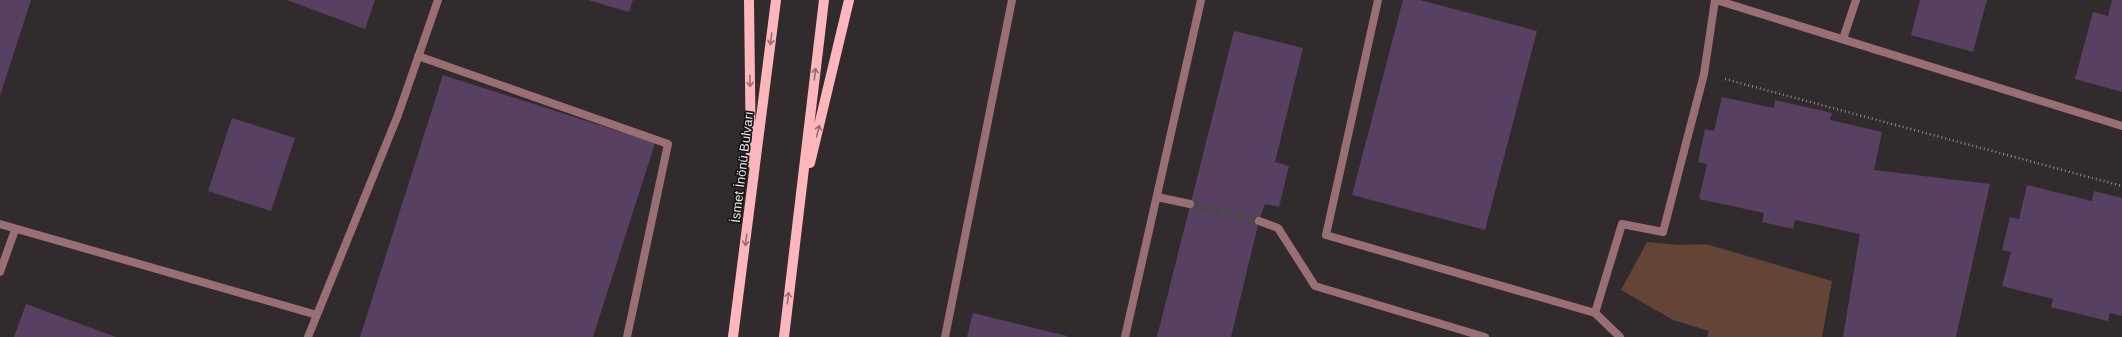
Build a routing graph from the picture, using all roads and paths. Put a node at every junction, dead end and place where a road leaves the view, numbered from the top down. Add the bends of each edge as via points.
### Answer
1 (438, 0) edge
2 (749, 0) edge
3 (776, 0) edge
4 (824, 0) edge
5 (850, 0) edge
6 (1012, 0) edge
7 (1201, 0) edge
8 (1378, 0) edge
9 (1716, 0) edge
10 (1856, 0) edge
11 (1843, 39) junction
12 (418, 56) junction
13 (1704, 74) junction
14 (2122, 126) edge
15 (2122, 186) edge
16 (1157, 197) junction
17 (751, 201) junction
18 (1190, 204) tunnel mouth
19 (799, 210) junction
20 (1259, 221) tunnel mouth
21 (0, 224) edge
22 (15, 230) junction
23 (0, 272) edge
24 (1595, 313) junction
25 (317, 314) junction
26 (308, 337) edge
27 (627, 337) edge
28 (733, 337) edge
29 (784, 337) edge
30 (945, 337) edge
31 (1125, 337) edge
32 (1485, 337) edge
33 (1620, 337) edge

1 - 12 street
2 -> 17 main road
3 -> 17 main road, İsmet İnönü Bulvarı
19 -> 4 main road
19 -> 5 main road
6 - 30 street
7 - 16 street
8 - 24 street via 1326,235
9 - 11 street
9 - 13 street
10 - 11 street
11 - 14 street
12 - 25 street via 398,115
12 - 27 street via 668,144
13 - 15 path
13 - 24 street via 1663,232 1622,224
16 - 18 street
16 - 31 street
17 -> 28 main road, İsmet İnönü Bulvarı
29 -> 19 main road
20 - 32 street via 1278,228 1315,286
21 - 22 street
22 - 23 street
22 - 25 street
24 - 33 street
25 - 26 street

